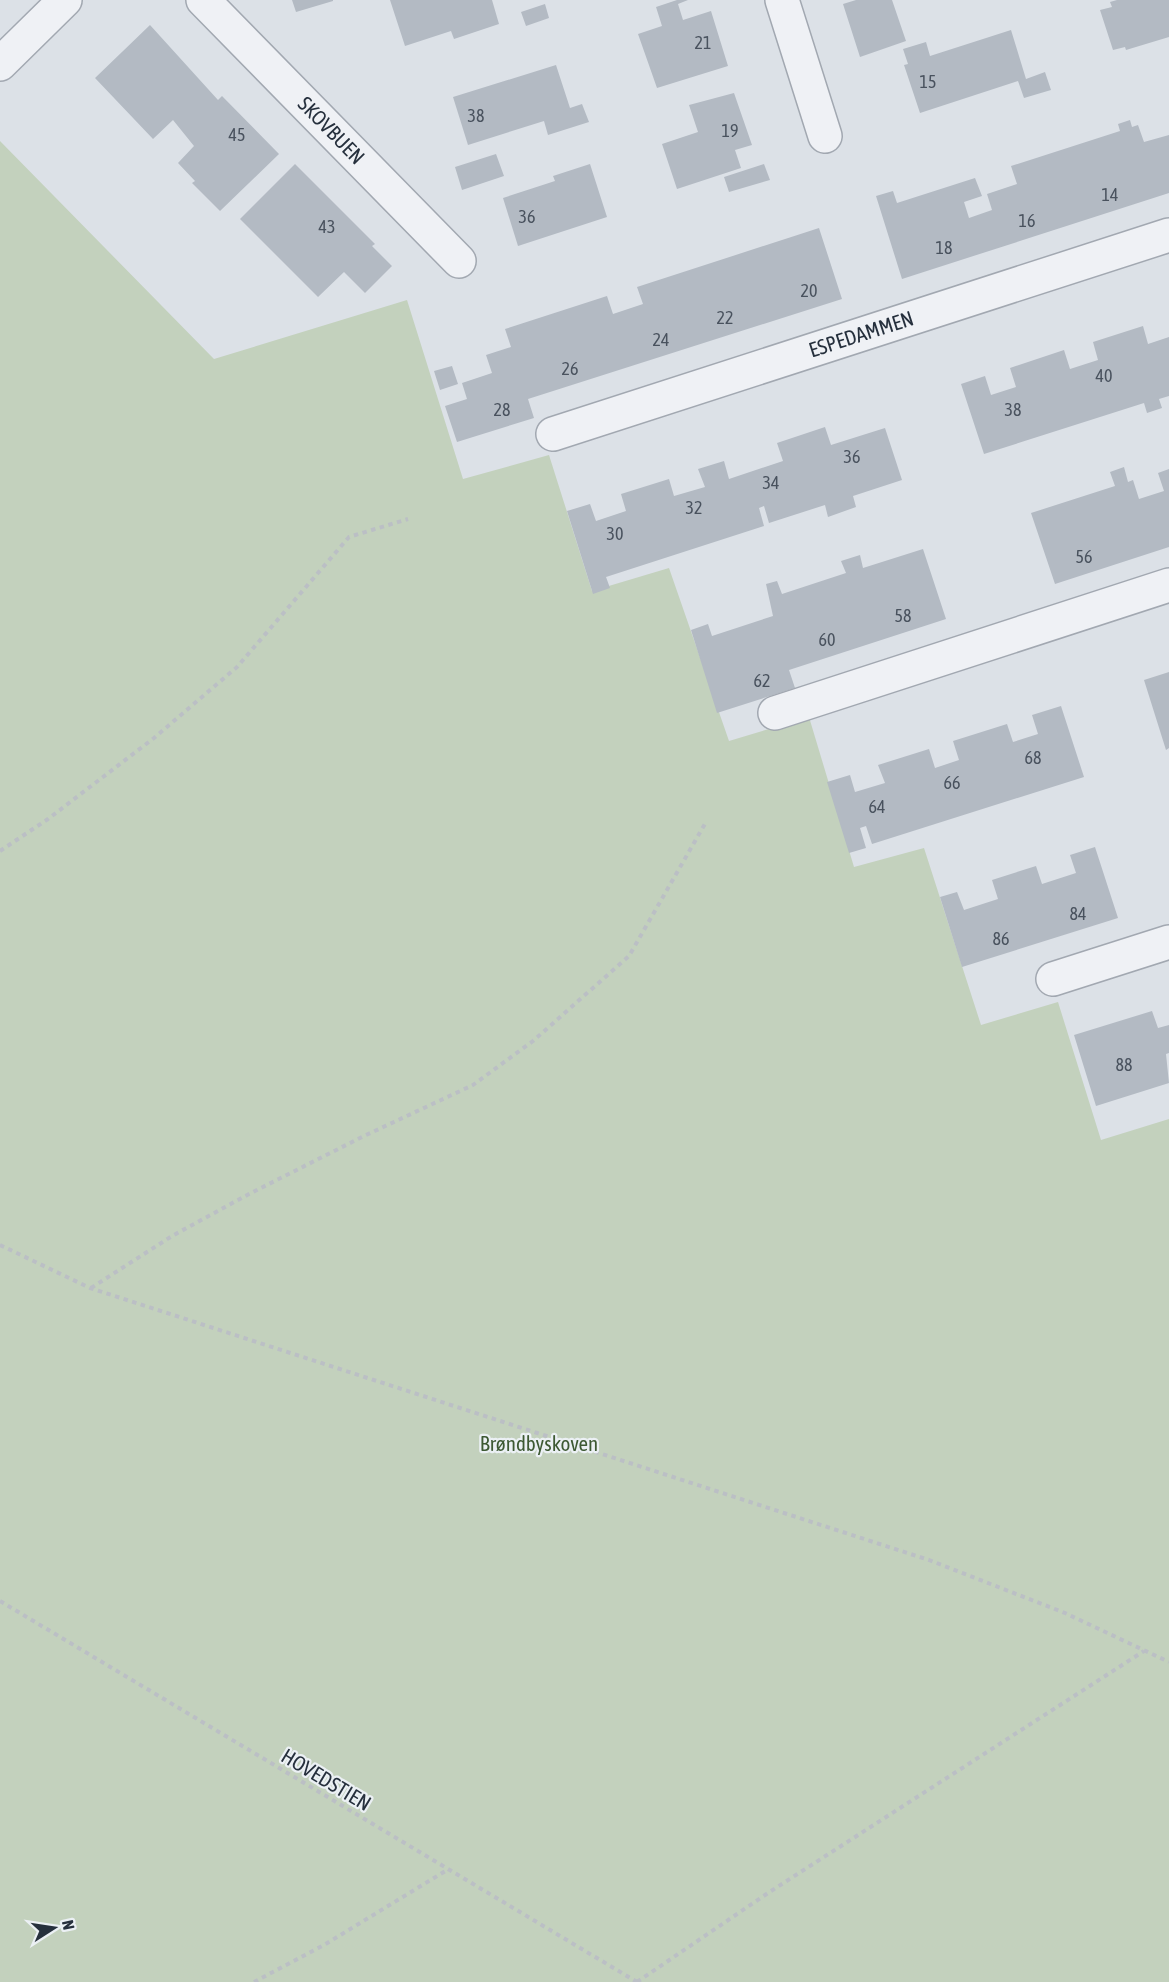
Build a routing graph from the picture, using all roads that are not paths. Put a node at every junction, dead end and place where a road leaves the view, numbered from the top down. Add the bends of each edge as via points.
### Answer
1 (64, 0) edge
2 (203, 0) edge
3 (782, 0) edge
4 (0, 64) edge
5 (825, 136) dead end
6 (1169, 236) edge
7 (459, 261) dead end
8 (553, 434) dead end
9 (1169, 585) edge
10 (775, 713) dead end
11 (1169, 942) edge
12 (1053, 979) dead end

1 - 4 street
2 - 7 street, SKOVBUEN
3 - 5 street
6 - 8 street, ESPEDAMMEN
9 - 10 street
11 - 12 street

